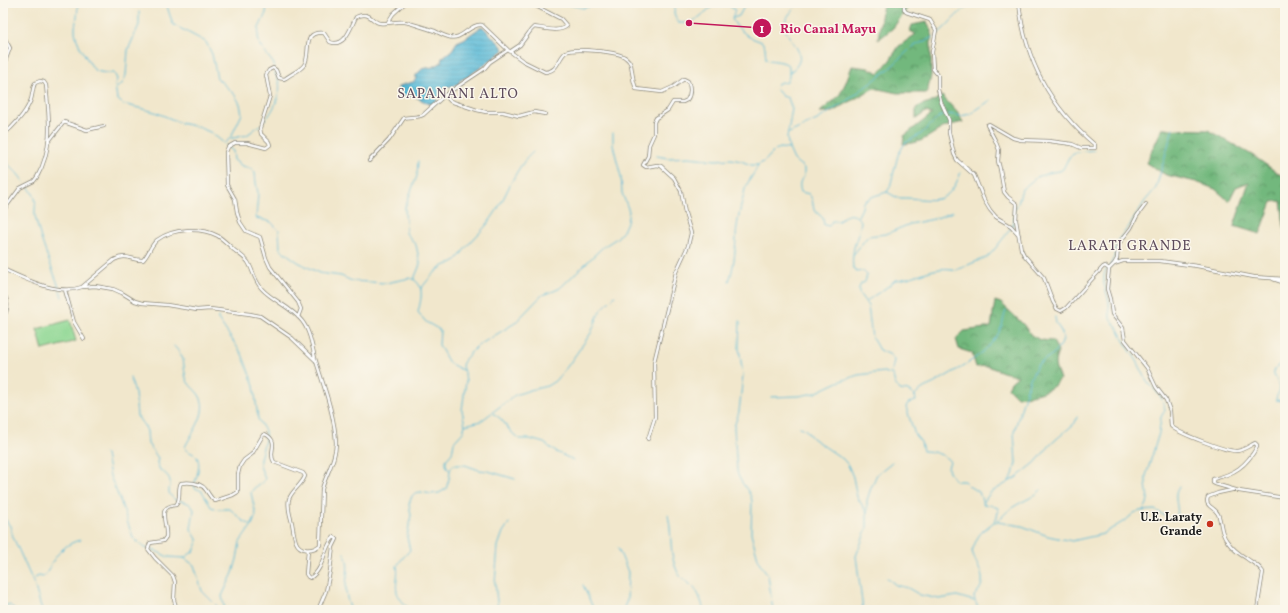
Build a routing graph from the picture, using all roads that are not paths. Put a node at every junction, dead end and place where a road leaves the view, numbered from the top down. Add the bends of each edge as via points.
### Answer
1 (405, 3) edge
2 (530, 3) edge
3 (904, 3) edge
4 (1019, 3) edge
5 (388, 22) junction
6 (3, 35) edge
7 (509, 51) junction
8 (3, 67) edge
9 (445, 95) junction
10 (545, 114) dead end
11 (104, 126) dead end
12 (3, 135) edge
13 (49, 142) junction
14 (369, 161) dead end
15 (1146, 204) dead end
16 (3, 211) edge
17 (1019, 235) junction
18 (1113, 265) junction
19 (3, 269) edge
20 (1109, 269) junction
21 (1271, 278) junction
22 (1285, 279) edge
23 (1285, 283) edge
24 (82, 287) junction
25 (65, 290) junction
26 (3, 293) edge
27 (298, 317) junction
28 (3, 318) edge
29 (84, 339) dead end
30 (317, 362) junction
31 (648, 439) dead end
32 (1233, 490) junction
33 (1285, 498) edge
34 (308, 550) junction
35 (177, 610) edge
36 (318, 610) edge
37 (1257, 610) edge

1 - 5 street
2 - 7 street via 561,19 567,26 563,29 534,27 520,45
3 - 17 street via 906,12 930,20 936,30 932,52 933,69 938,75 940,102 949,120 954,154 974,175 990,210
4 - 17 street via 1028,47 1038,76 1066,118 1095,146 1081,148 1072,144 1021,140 987,125 999,150 998,161 1004,192 1017,205
5 - 7 street via 406,23 453,38 477,25 482,25
5 - 27 street via 381,24 368,16 356,17 346,36 337,43 330,42 324,33 315,33 308,42 304,66 284,79 279,78 276,70 271,68 266,75 270,96 260,128 261,134 270,145 266,148 235,143 228,147 226,152 227,185 235,199 240,222 246,231 260,237 270,267 300,306
6 - 8 street via 10,48
7 - 9 street
7 - 31 street via 545,72 553,69 564,54 572,50 612,52 626,57 630,62 636,89 662,92 684,79 690,86 687,100 673,102 668,110 656,118 648,156 643,165 661,166 674,178 692,233 676,272 654,362 655,416
9 - 10 street via 450,101 486,112 503,112 519,116 534,112
9 - 14 street via 420,117 404,118 389,140
11 - 13 street via 87,130 64,122
12 - 13 street via 23,113 30,101 35,83 42,81 46,84 49,109
13 - 16 street via 37,177 20,188
15 - 18 street via 1120,242 1117,259
17 - 20 street via 1024,255 1044,278 1052,302 1058,310 1066,308 1103,267
18 - 20 street
18 - 21 street via 1123,261 1160,261
19 - 25 street via 31,282
20 - 32 street via 1107,289 1112,314 1123,328 1125,340 1147,368 1166,400 1171,426 1227,450 1236,451 1255,443 1257,445 1243,467 1213,479 1212,483
21 - 22 street
21 - 23 street
24 - 25 street
24 - 27 street via 114,260 126,256 143,260 158,239 190,230 211,233 219,237 249,263 263,289
24 - 30 street via 113,289 142,303 260,316 292,338
25 - 29 street via 74,322
26 - 28 street via 7,306
27 - 30 street via 307,330
30 - 34 street via 333,423 336,450 322,489 320,544 317,548
32 - 33 street
32 - 37 street via 1208,497 1207,502 1218,514 1226,541 1258,565 1263,572
34 - 35 street via 296,542 288,506 289,498 305,476 274,462 271,455 274,446 272,440 269,436 262,435 252,454 240,466 236,493 214,501 204,487 194,483 182,483 178,502 166,508 164,512 166,537 163,541 150,543 148,549 173,576
34 - 36 street via 306,574 310,578 322,562 330,541 334,537 337,539 332,551 326,591

